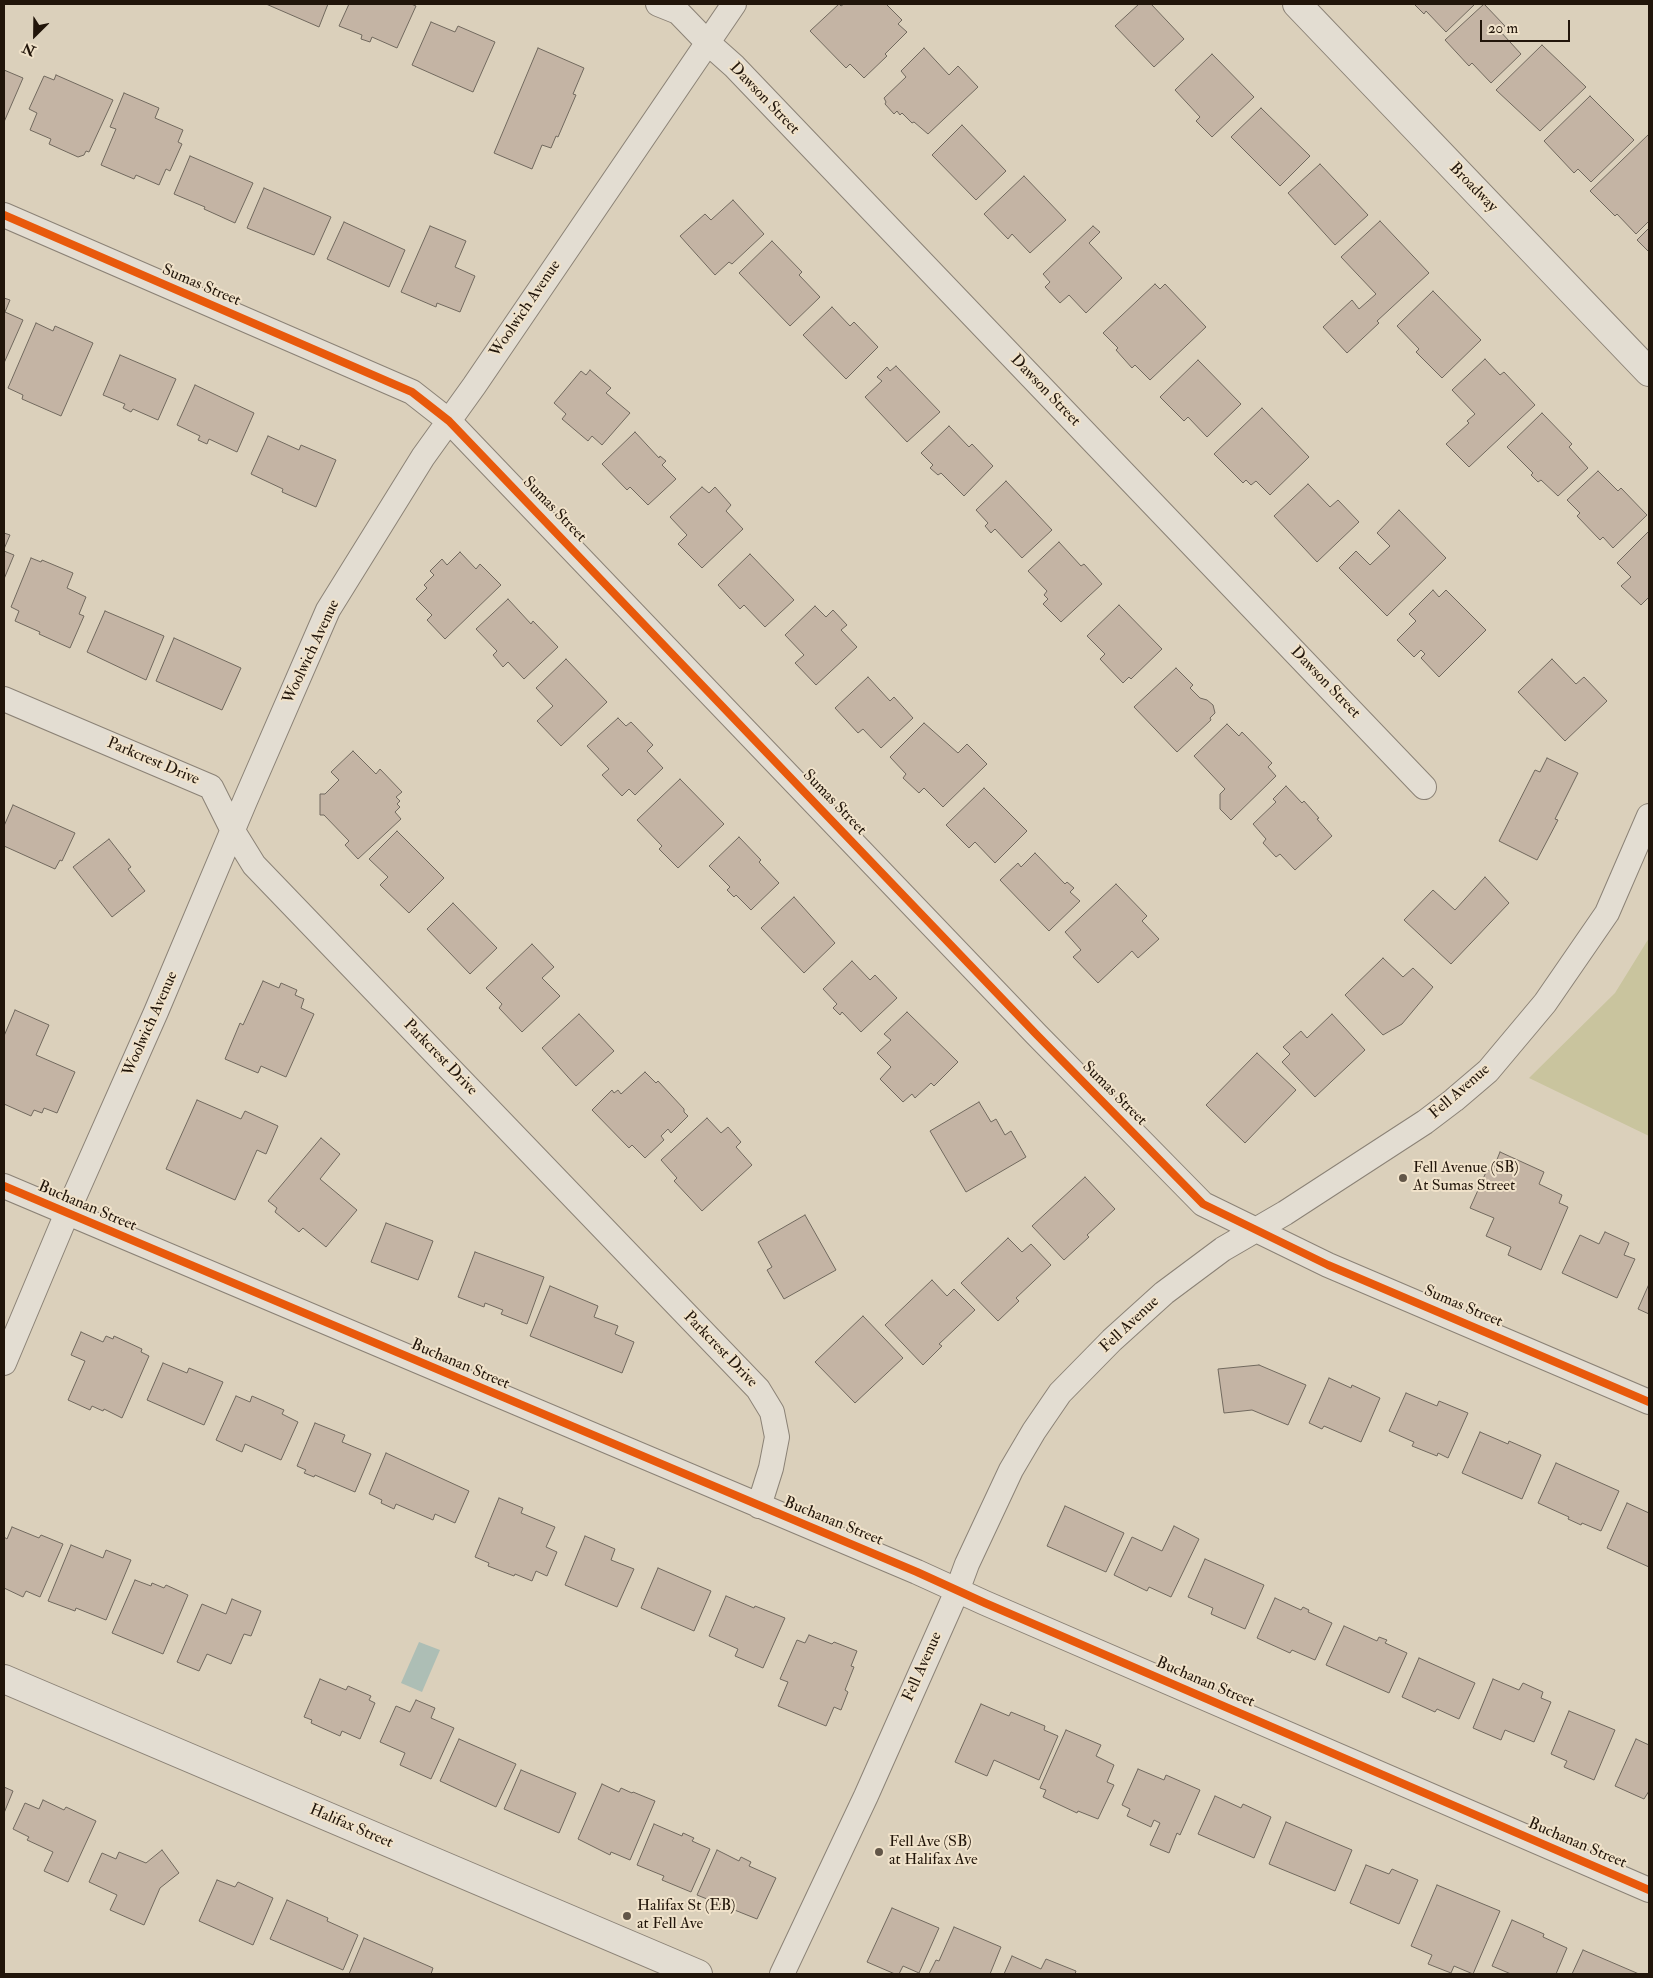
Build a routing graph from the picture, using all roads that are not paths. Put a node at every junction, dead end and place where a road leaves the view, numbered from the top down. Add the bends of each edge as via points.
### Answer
1 (658, 4) edge
2 (734, 4) edge
3 (1297, 4) edge
4 (707, 42) junction
5 (4, 215) edge
6 (1649, 372) edge
7 (449, 421) junction
8 (4, 699) edge
9 (1424, 786) dead end
10 (1649, 816) edge
11 (233, 831) junction
12 (4, 1186) edge
13 (67, 1213) junction
14 (1256, 1230) junction
15 (4, 1363) edge
16 (1649, 1402) edge
17 (758, 1506) junction
18 (957, 1591) junction
19 (4, 1679) edge
20 (1649, 1890) edge
21 (698, 1974) edge
22 (782, 1974) edge

1 - 4 street, Dawson Street via 678,12
2 - 4 street, Woolwich Avenue
3 - 6 street, Broadway
4 - 7 street, Woolwich Avenue
4 - 9 street, Dawson Street
5 - 7 street, Sumas Street via 412,392
7 - 11 street, Woolwich Avenue via 328,610
7 - 14 street, Sumas Street via 1036,1034 1204,1204
8 - 11 street, Parkcrest Drive via 211,787
10 - 14 street, Fell Avenue via 1607,913 1545,1003 1488,1071 1425,1122
11 - 13 street, Woolwich Avenue
11 - 17 street, Parkcrest Drive via 254,865 758,1389 772,1412 776,1437 771,1468
12 - 13 street, Buchanan Street
13 - 15 street, Woolwich Avenue
13 - 17 street, Buchanan Street
14 - 16 street, Sumas Street via 1328,1265
14 - 18 street, Fell Avenue via 1223,1249 1164,1293 1060,1393 1011,1470
17 - 18 street, Buchanan Street
18 - 20 street, Buchanan Street
18 - 22 street, Fell Avenue
19 - 21 street, Halifax Street

